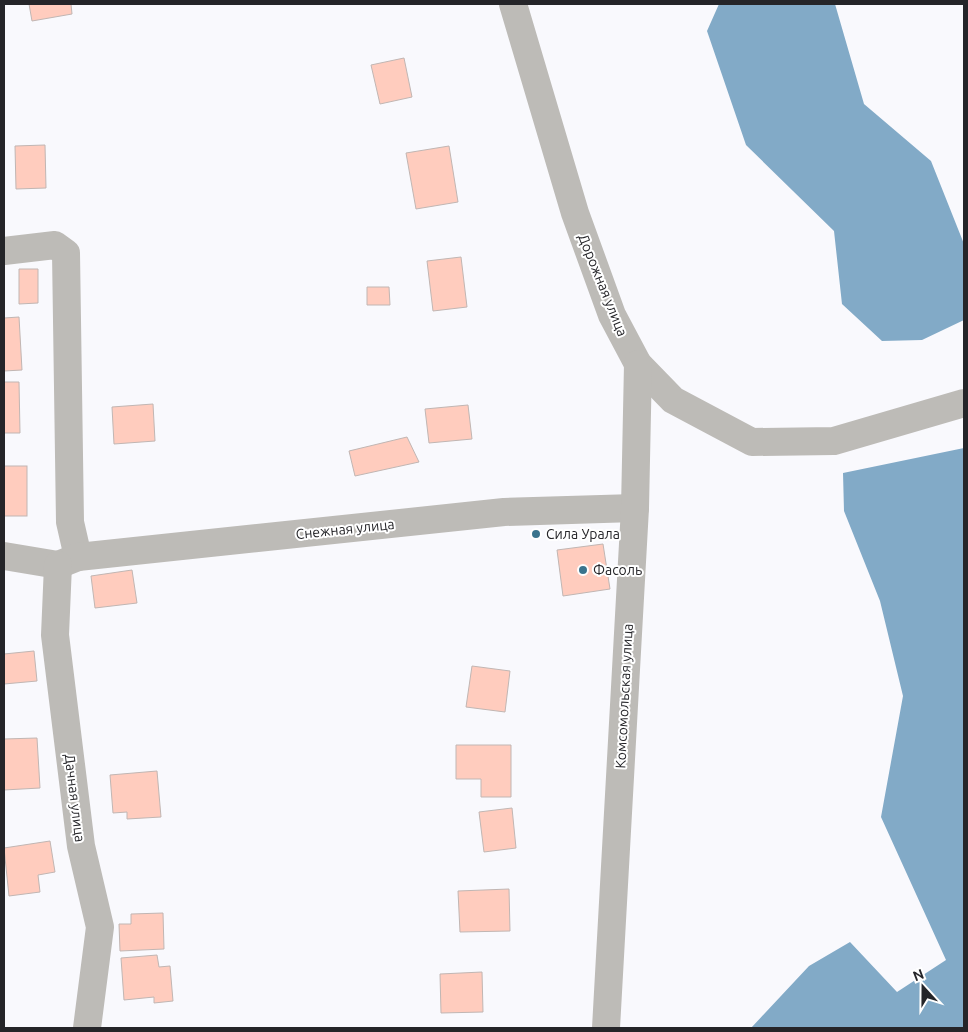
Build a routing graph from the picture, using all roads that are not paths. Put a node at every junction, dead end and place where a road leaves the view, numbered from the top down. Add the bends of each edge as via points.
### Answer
1 (513, 4) edge
2 (4, 251) edge
3 (638, 364) junction
4 (964, 403) edge
5 (635, 508) junction
6 (4, 556) edge
7 (68, 561) junction
8 (87, 1028) edge
9 (606, 1028) edge

1 - 3 street, Дорожная улица via 575,213 612,315
2 - 7 street, Дачная улица via 55,245 66,253
3 - 4 street, Дорожная улица via 673,400 752,442 834,441
3 - 5 street, Комсомольская улица
5 - 7 street, Снежная улица via 504,512
5 - 9 street, Комсомольская улица
6 - 7 street, Снежная улица
7 - 8 street, Дачная улица via 55,635 80,846 100,927

